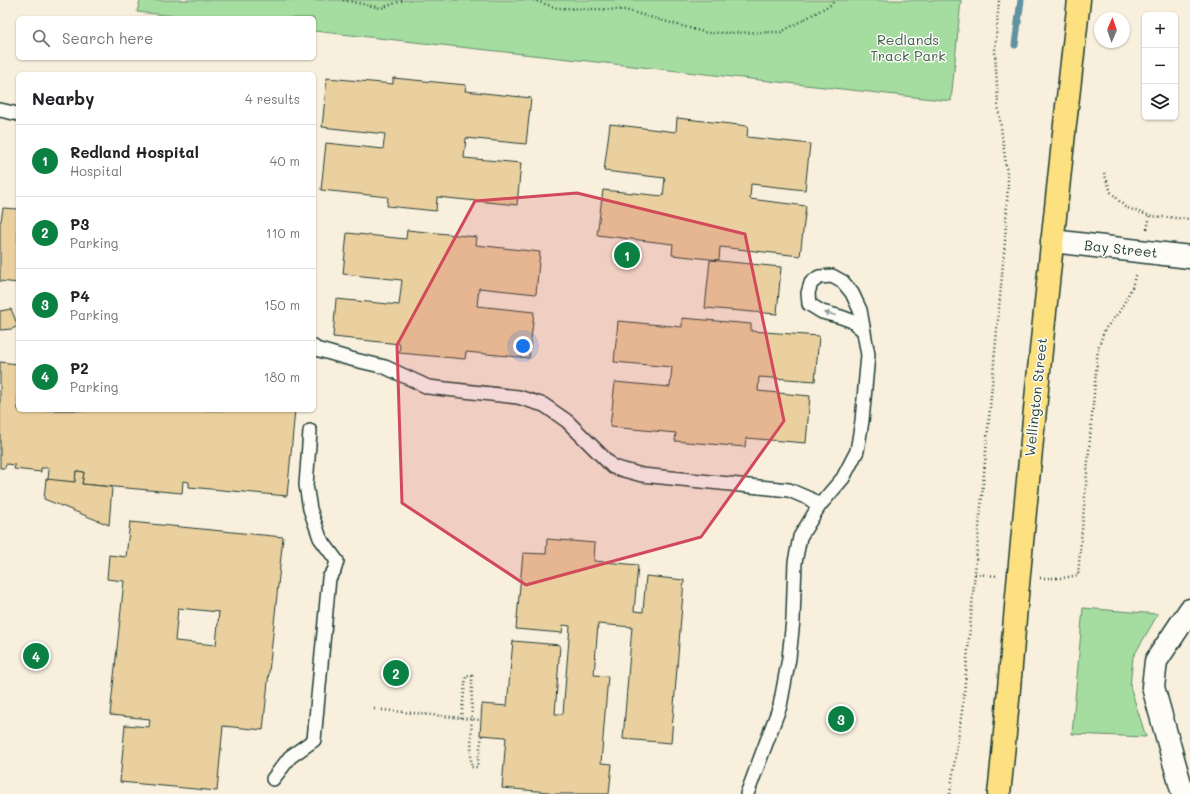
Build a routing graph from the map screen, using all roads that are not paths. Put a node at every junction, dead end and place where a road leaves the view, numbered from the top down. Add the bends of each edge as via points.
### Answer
1 (1079, 0) edge
2 (0, 110) edge
3 (16, 114) edge
4 (1052, 241) junction
5 (1190, 256) edge
6 (864, 331) junction
7 (316, 349) edge
8 (310, 431) dead end
9 (819, 506) junction
10 (1190, 610) edge
11 (273, 779) dead end
12 (747, 794) edge
13 (999, 794) edge
14 (1183, 794) edge

1 - 4 main road, Wellington Street
2 - 3 lane
4 - 5 street, Bay Street
4 - 13 main road, Wellington Street
6 -> 6 lane via 852,321 822,312 809,304 811,282 819,277 832,276 843,282 860,310
6 - 9 lane via 868,355 857,451 842,478
7 - 9 lane via 385,367 428,387 518,397 544,406 567,421 613,467 642,475 789,490
8 - 11 lane via 306,485 310,509 320,538 337,561 329,578 314,740 290,757
9 - 12 lane via 800,537 795,562 789,658 780,706
10 - 14 street via 1156,662 1153,687

